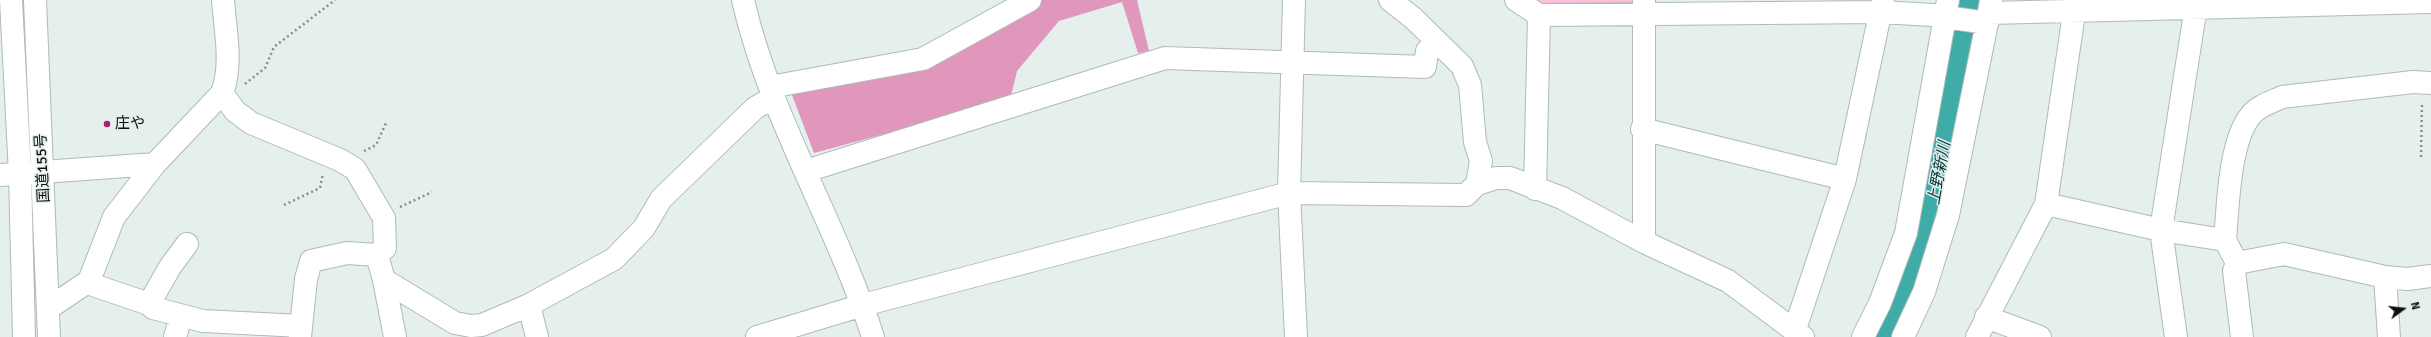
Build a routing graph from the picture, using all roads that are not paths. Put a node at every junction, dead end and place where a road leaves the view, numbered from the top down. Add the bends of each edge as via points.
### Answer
1 (11, 0) edge
2 (35, 0) edge
3 (223, 0) edge
4 (743, 0) edge
5 (1030, 0) edge
6 (1294, 0) edge
7 (1390, 0) edge
8 (1516, 0) edge
9 (2304, 2) edge
10 (2423, 2) edge
11 (2197, 4) edge
12 (2076, 5) edge
13 (1882, 6) edge
14 (1644, 7) edge
15 (1768, 7) edge
16 (1946, 9) edge
17 (1539, 15) junction
18 (1986, 15) edge
19 (1427, 51) dead end
20 (1292, 61) junction
21 (2427, 82) edge
22 (772, 92) junction
23 (224, 96) junction
24 (1642, 129) junction
25 (155, 164) junction
26 (806, 171) junction
27 (44, 173) junction
28 (10, 174) edge
29 (1845, 179) junction
30 (1477, 184) junction
31 (1535, 189) junction
32 (1289, 193) junction
33 (2046, 204) junction
34 (2161, 230) junction
35 (2225, 240) junction
36 (1644, 242) junction
37 (187, 244) dead end
38 (377, 255) junction
39 (2237, 263) junction
40 (2431, 276) edge
41 (2385, 277) junction
42 (384, 280) junction
43 (89, 281) junction
44 (149, 304) junction
45 (529, 305) junction
46 (863, 305) junction
47 (49, 308) junction
48 (181, 316) junction
49 (1986, 317) junction
50 (300, 332) edge
51 (1799, 333) edge
52 (24, 337) edge
53 (49, 337) edge
54 (175, 337) edge
55 (395, 337) edge
56 (537, 337) edge
57 (757, 337) edge
58 (873, 337) edge
59 (1296, 337) edge
60 (1863, 337) edge
61 (1903, 337) edge
62 (1977, 337) edge
63 (2040, 337) edge
64 (2176, 337) edge
65 (2242, 337) edge
66 (2389, 337) edge

1 - 28 main road, 国道155号
2 - 27 main road, 国道155号
3 - 23 main road via 228,55
4 - 22 main road via 753,42
5 - 22 main road via 924,59
6 - 20 main road
7 - 30 main road via 1413,18 1462,66 1470,85 1475,142 1481,161
8 - 17 main road
9 - 10 main road
9 - 11 main road
11 - 12 main road
11 - 34 main road
12 - 18 main road
12 - 33 main road
13 - 15 main road
13 - 16 main road via 1932,15
13 - 29 main road
14 - 15 main road
14 - 17 main road
14 - 24 main road
16 - 18 main road
16 - 60 main road via 1906,233 1880,303
17 - 31 main road
18 - 61 main road via 1948,215 1924,292
19 - 20 main road via 1425,67
20 - 26 main road via 1165,58
20 - 32 main road
21 - 35 main road via 2310,92 2282,97 2265,104 2251,115 2242,131 2233,161
22 - 26 main road
22 - 45 main road via 661,199 644,228 614,259
23 - 25 main road
23 - 38 main road via 235,111 251,123 276,131 355,169 384,218 385,248
24 - 29 main road
24 - 36 main road
25 - 27 main road
25 - 43 main road via 114,217
26 - 46 main road
27 - 28 main road
27 - 47 main road, 国道155号
28 - 52 main road, 国道155号
29 - 51 main road
30 - 31 main road via 1496,178 1510,178
30 - 32 main road via 1466,195
31 - 36 main road via 1562,198
32 - 46 main road
32 - 59 main road
33 - 34 main road
33 - 49 main road
34 - 35 main road
34 - 64 main road
35 - 39 main road
36 - 51 main road via 1728,281
37 - 44 main road via 170,267
38 - 42 main road
38 - 50 main road via 347,253 311,261 306,278
39 - 41 main road via 2284,254
39 - 65 main road via 2234,271
40 - 41 main road
41 - 66 main road
42 - 45 main road via 455,322 471,326 482,325
42 - 55 main road
43 - 44 main road via 93,285
43 - 47 main road
44 - 48 main road via 153,308
45 - 56 main road
46 - 57 main road
46 - 58 main road
47 - 53 main road, 国道155号
48 - 50 main road via 202,321
48 - 54 main road
49 - 62 main road
49 - 63 main road

